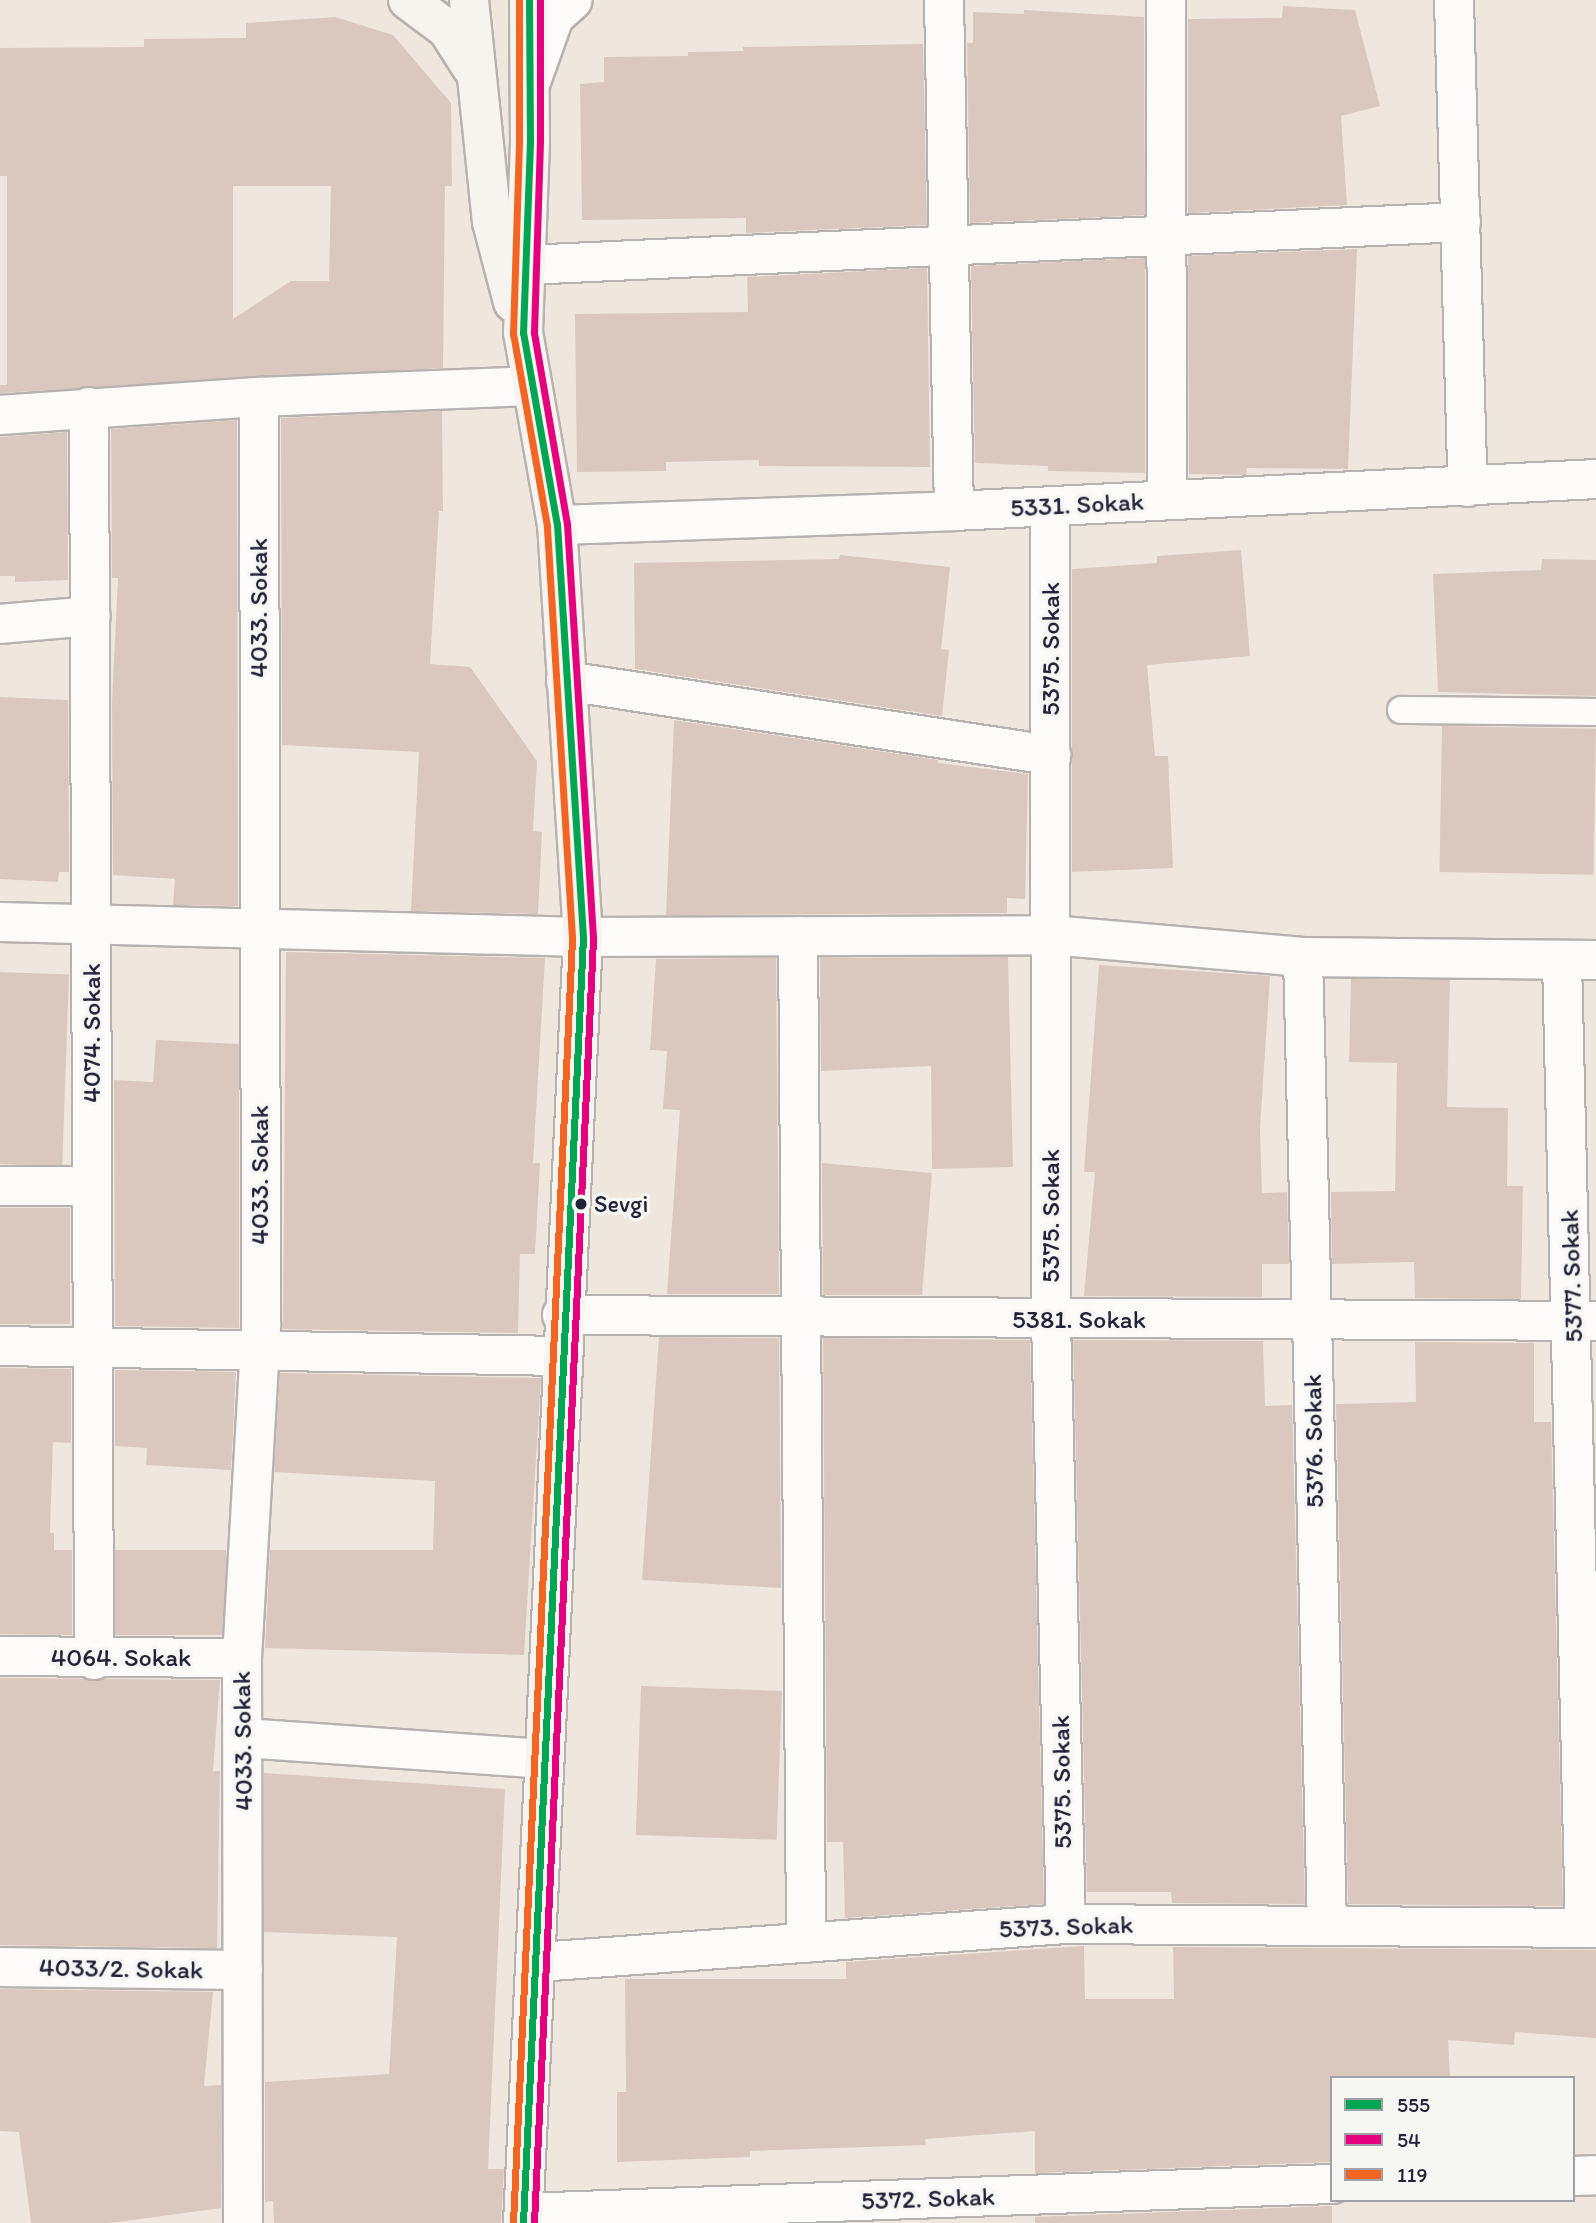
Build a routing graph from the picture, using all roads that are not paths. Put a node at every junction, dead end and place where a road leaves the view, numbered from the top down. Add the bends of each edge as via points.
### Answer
1 (408, 0) edge
2 (469, 0) edge
3 (529, 0) edge
4 (573, 0) edge
5 (944, 0) edge
6 (1166, 0) edge
7 (1454, 0) edge
8 (476, 76) junction
9 (530, 85) junction
10 (1461, 222) junction
11 (1167, 235) junction
12 (949, 245) junction
13 (526, 265) junction
14 (523, 332) junction
15 (530, 386) junction
16 (259, 397) junction
17 (89, 407) junction
18 (0, 415) edge
19 (1596, 479) edge
20 (1468, 487) junction
21 (1167, 500) junction
22 (1051, 507) junction
23 (954, 511) junction
24 (557, 525) junction
25 (91, 616) junction
26 (0, 624) edge
27 (566, 681) junction
28 (1401, 710) dead end
29 (1596, 712) edge
30 (1051, 755) junction
31 (0, 922) edge
32 (92, 924) junction
33 (258, 929) junction
34 (1051, 935) junction
35 (798, 936) junction
36 (583, 937) junction
37 (1303, 957) junction
38 (1579, 960) edge
39 (0, 1186) edge
40 (92, 1186) junction
41 (562, 1315) junction
42 (802, 1317) junction
43 (1051, 1320) junction
44 (1311, 1320) junction
45 (1585, 1321) edge
46 (0, 1346) edge
47 (93, 1349) junction
48 (259, 1349) junction
49 (560, 1356) junction
50 (0, 1656) edge
51 (242, 1658) junction
52 (94, 1660) junction
53 (245, 1738) junction
54 (542, 1759) junction
55 (1066, 1924) junction
56 (1327, 1926) junction
57 (1591, 1928) edge
58 (806, 1943) junction
59 (538, 1962) junction
60 (0, 1967) edge
61 (243, 1970) junction
62 (1596, 2175) edge
63 (1575, 2176) edge
64 (1330, 2185) edge
65 (523, 2218) edge
66 (243, 2223) edge

1 - 8 main road via 447,29
2 - 8 main road
3 - 9 main road
4 - 9 street via 554,17 543,38
5 - 12 street
6 - 11 street
7 - 10 street
8 - 14 main road via 492,222
9 - 13 main road
10 - 11 street
10 - 20 street
11 - 12 street
11 - 21 street
12 - 13 street
12 - 23 street
13 - 14 main road
14 - 15 main road
15 - 16 street
15 - 24 main road
16 - 17 street
16 - 33 street, 4033. Sokak
17 - 18 street
17 - 25 street, 4074. Sokak
19 - 20 street, 5331. Sokak
20 - 21 street, 5331. Sokak
21 - 22 street, 5331. Sokak
22 - 23 street, 5331. Sokak
22 - 30 street, 5375. Sokak
23 - 24 street, 5331. Sokak
24 - 27 main road
25 - 26 street
25 - 32 street, 4074. Sokak
27 - 30 street
27 - 36 main road
28 - 29 lane
30 - 34 street, 5375. Sokak
31 - 32 street
32 - 33 street
32 - 40 street, 4074. Sokak
33 - 36 street
33 - 48 street, 4033. Sokak
34 - 35 street
34 - 37 street
34 - 43 street, 5375. Sokak
35 - 36 street
35 - 42 street
36 - 41 main road
37 - 38 street
37 - 44 street, 5376. Sokak
38 - 45 street, 5377. Sokak
39 - 40 street
40 - 47 street, 4074. Sokak
41 - 42 street, 5381. Sokak
41 - 49 main road
42 - 43 street, 5381. Sokak
42 - 58 street
43 - 44 street, 5381. Sokak
43 - 55 street, 5375. Sokak
44 - 45 street, 5381. Sokak
44 - 56 street, 5376. Sokak
45 - 57 street, 5377. Sokak
46 - 47 street
47 - 48 street
47 - 52 street, 4074. Sokak
48 - 49 street
48 - 51 street, 4033. Sokak
49 - 54 main road
50 - 52 street, 4064. Sokak
51 - 52 street, 4064. Sokak
51 - 53 street, 4033. Sokak
53 - 54 street
53 - 61 street, 4033. Sokak
54 - 59 main road
55 - 56 street, 5373. Sokak
55 - 58 street, 5373. Sokak
56 - 57 street, 5373. Sokak
58 - 59 street, 5373. Sokak
59 - 65 main road
60 - 61 street, 4033/2. Sokak
61 - 66 street, 4033. Sokak
62 - 63 street
64 - 65 street, 5372. Sokak

